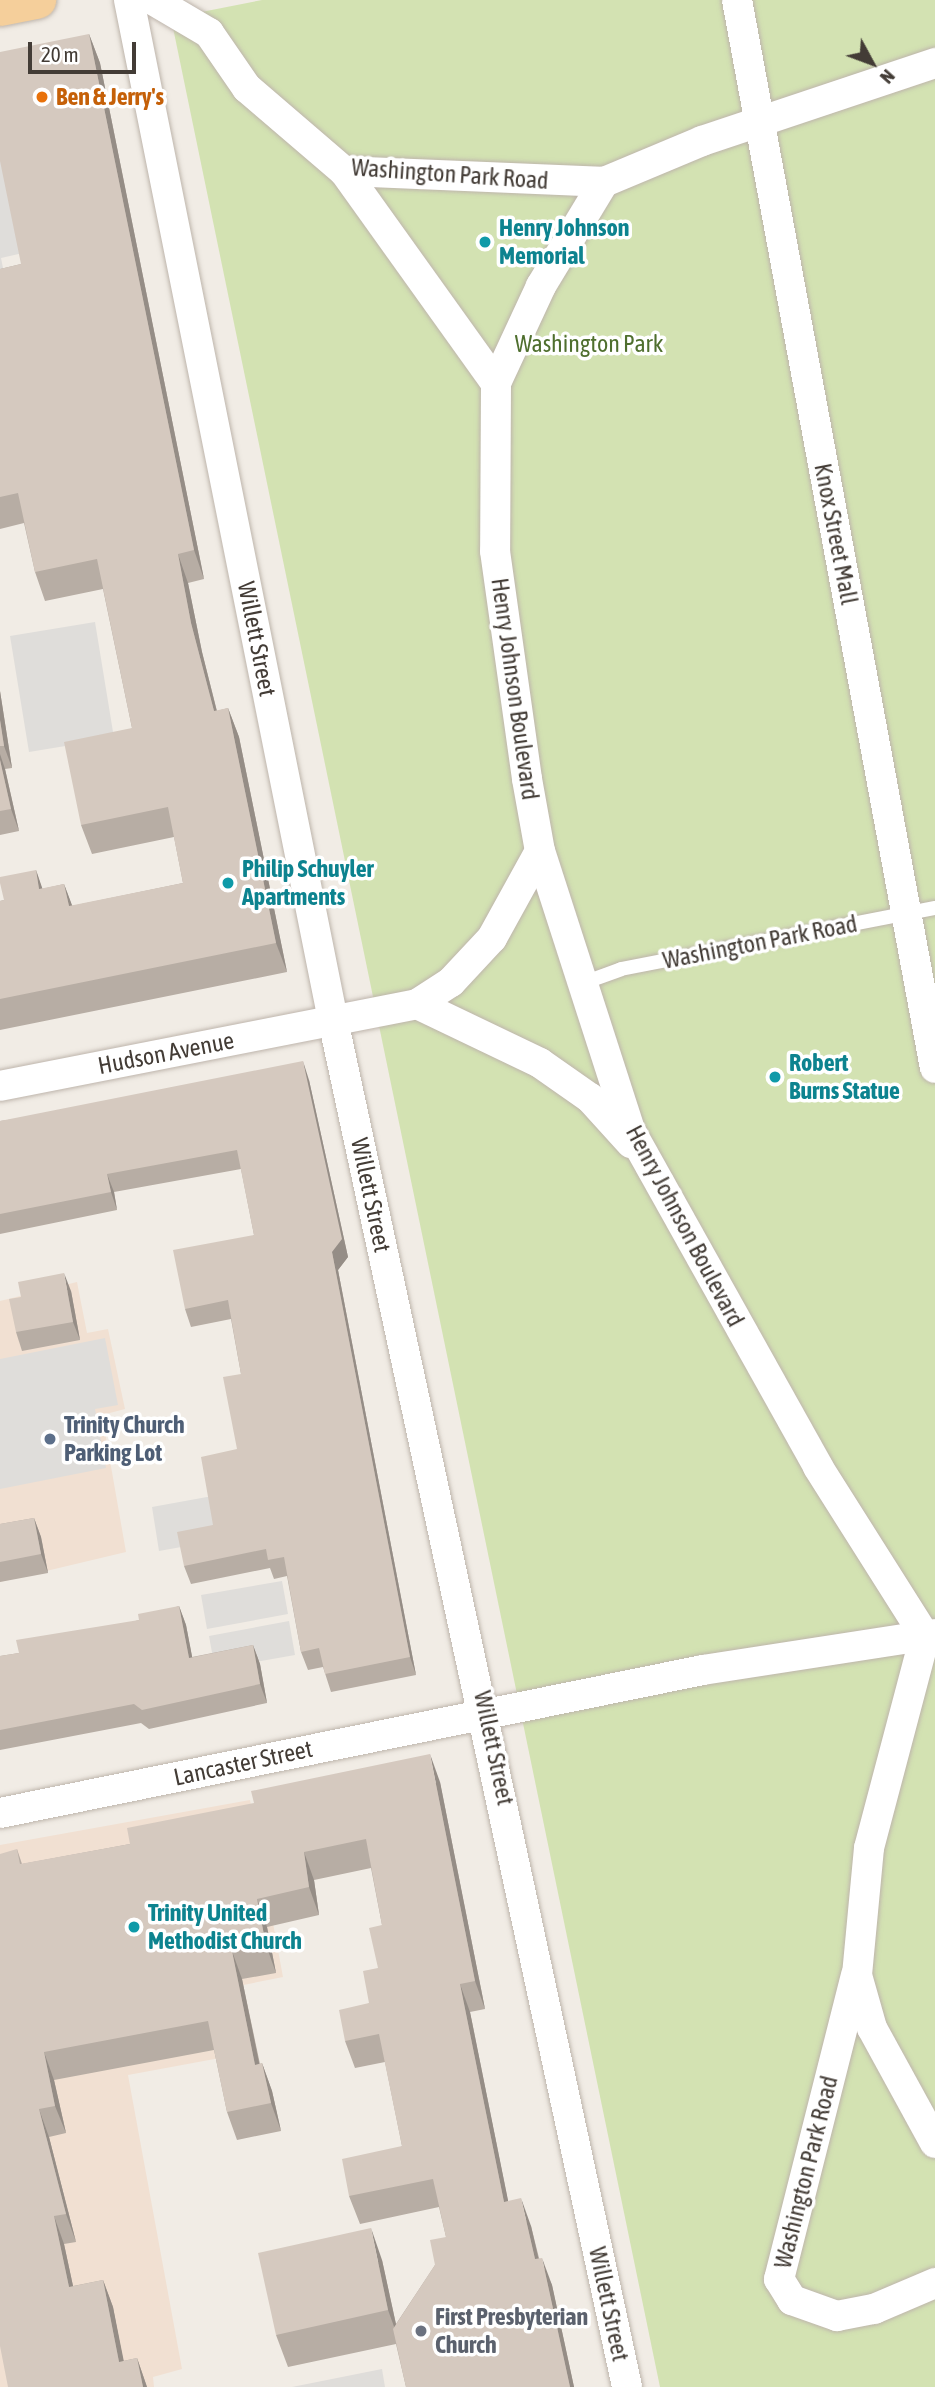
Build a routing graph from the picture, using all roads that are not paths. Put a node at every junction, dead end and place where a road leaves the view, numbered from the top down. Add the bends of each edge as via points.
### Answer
1 (37, 0) edge
2 (129, 0) edge
3 (153, 0) edge
4 (737, 0) edge
5 (0, 7) edge
6 (935, 63) edge
7 (759, 122) junction
8 (344, 171) junction
9 (604, 182) junction
10 (496, 383) junction
11 (540, 851) junction
12 (921, 911) edge
13 (586, 982) junction
14 (417, 1004) junction
15 (333, 1020) junction
16 (935, 1068) edge
17 (0, 1086) edge
18 (653, 1167) junction
19 (930, 1635) edge
20 (486, 1713) junction
21 (0, 1813) edge
22 (857, 1975) junction
23 (935, 2143) edge
24 (935, 2283) edge
25 (627, 2387) edge

1 - 5 main road
2 - 15 street, Willett Street
3 - 8 street, Washington Park Road via 209,33 247,88
4 - 7 street, Knox Street Mall
6 - 7 street, Washington Park Road
7 - 9 street, Washington Park Road
7 - 12 street, Knox Street Mall
8 - 9 street, Washington Park Road
8 - 10 street
9 - 10 street via 541,286
10 - 11 street, Henry Johnson Boulevard via 495,551
11 - 13 street, Henry Johnson Boulevard
11 - 14 street via 492,938 451,982
12 - 13 lane, Washington Park Road via 632,966
12 - 16 street, Knox Street Mall
13 - 18 street, Henry Johnson Boulevard via 630,1130
14 - 15 street
14 - 18 street via 540,1063 590,1098
15 - 17 street, Hudson Avenue
15 - 20 street, Willett Street
18 - 19 street, Henry Johnson Boulevard via 818,1467
19 - 20 street
19 - 22 street via 869,1848
20 - 21 street, Lancaster Street
20 - 25 street, Willett Street
22 - 23 street via 872,2028
22 - 24 street, Washington Park Road via 779,2278 792,2300 837,2316 874,2309

